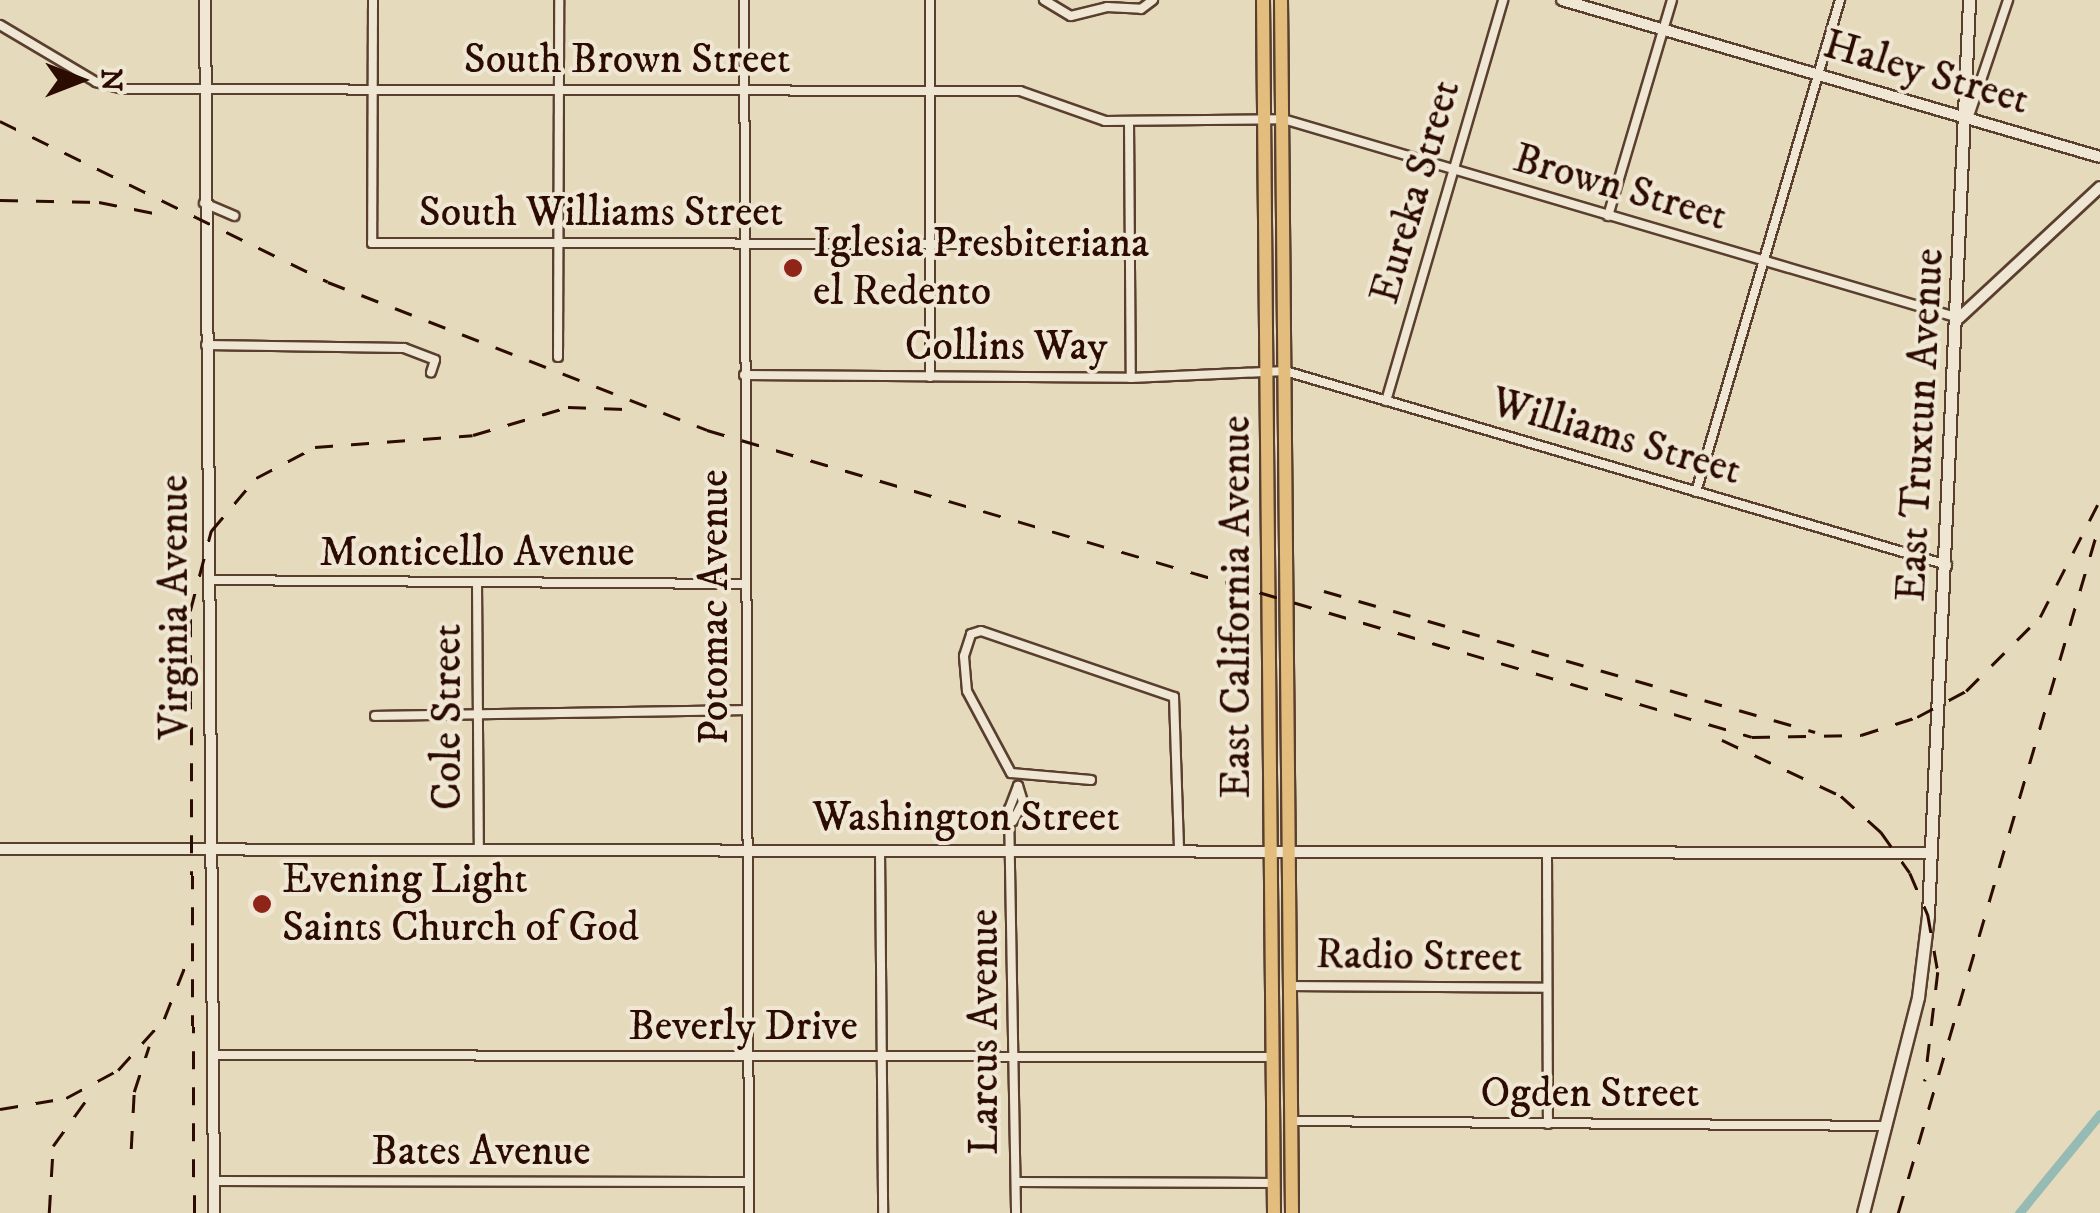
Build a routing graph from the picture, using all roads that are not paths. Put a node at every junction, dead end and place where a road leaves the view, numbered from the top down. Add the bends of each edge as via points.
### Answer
1 (205, 0) edge
2 (372, 0) edge
3 (558, 0) edge
4 (744, 0) edge
5 (930, 0) edge
6 (1044, 0) edge
7 (1153, 0) edge
8 (1264, 0) edge
9 (1281, 0) edge
10 (1503, 0) edge
11 (1562, 0) edge
12 (1672, 0) edge
13 (1840, 0) edge
14 (1968, 0) edge
15 (2008, 0) edge
16 (1106, 4) edge
17 (0, 25) edge
18 (1663, 30) junction
19 (1818, 75) junction
20 (205, 90) junction
21 (372, 90) junction
22 (558, 90) junction
23 (744, 90) junction
24 (930, 90) junction
25 (1283, 119) junction
26 (1968, 119) junction
27 (1265, 120) junction
28 (1129, 121) junction
29 (2100, 157) edge
30 (1454, 170) junction
31 (2100, 187) edge
32 (204, 203) junction
33 (234, 216) dead end
34 (1608, 216) junction
35 (744, 242) junction
36 (558, 244) junction
37 (930, 244) junction
38 (1130, 244) junction
39 (1764, 261) junction
40 (1959, 318) junction
41 (206, 345) junction
42 (558, 357) dead end
43 (1285, 371) junction
44 (430, 372) dead end
45 (1268, 372) junction
46 (744, 375) junction
47 (930, 377) junction
48 (1131, 378) junction
49 (1386, 401) junction
50 (1696, 492) junction
51 (1947, 565) junction
52 (208, 580) junction
53 (477, 584) junction
54 (745, 584) junction
55 (478, 710) junction
56 (746, 710) junction
57 (374, 716) dead end
58 (1091, 780) dead end
59 (1019, 782) junction
60 (210, 848) junction
61 (0, 849) edge
62 (479, 850) junction
63 (747, 850) junction
64 (880, 850) junction
65 (1014, 851) junction
66 (1179, 851) junction
67 (1289, 851) junction
68 (1272, 852) junction
69 (1547, 853) junction
70 (1931, 854) junction
71 (1290, 986) junction
72 (1547, 988) junction
73 (212, 1054) junction
74 (748, 1056) junction
75 (882, 1057) junction
76 (1015, 1057) junction
77 (1273, 1058) junction
78 (1291, 1121) junction
79 (1548, 1124) junction
80 (1888, 1126) junction
81 (214, 1181) junction
82 (749, 1182) junction
83 (1016, 1182) junction
84 (1274, 1183) junction
85 (214, 1213) edge
86 (750, 1213) edge
87 (883, 1213) edge
88 (1016, 1213) edge
89 (1274, 1213) edge
90 (1284, 1213) edge
91 (1292, 1213) edge
92 (1863, 1213) edge

1 - 20 street, Virginia Avenue
2 - 21 street
3 - 22 street
4 - 23 street, Potomac Avenue
5 - 24 street
6 - 16 street via 1070,16
7 - 16 street via 1140,9
8 - 27 main road, East California Avenue
9 - 25 main road, East California Avenue
10 - 30 street, Eureka Street
11 - 18 street, Haley Street
12 - 18 street
13 - 19 street
14 - 26 main road, East Truxtun Avenue
15 - 26 street
17 - 20 street, South Brown Street via 110,86
18 - 19 street, Haley Street
18 - 34 street
19 - 26 street, Haley Street
19 - 39 street
20 - 21 street, South Brown Street
20 - 32 street, Virginia Avenue
21 - 22 street, South Brown Street
21 - 36 street, South Williams Street via 372,243
22 - 23 street, South Brown Street
22 - 36 street
23 - 24 street, South Brown Street
23 - 35 street, Potomac Avenue
24 - 28 street, South Brown Street via 1020,91 1082,117
24 - 37 street
25 - 27 street, Brown Street
25 - 30 street, Brown Street
25 - 43 main road, East California Avenue
26 - 29 street, Haley Street
26 - 40 main road, East Truxtun Avenue
27 - 28 street, South Brown Street
27 - 45 main road, East California Avenue
28 - 38 street
30 - 34 street, Brown Street
30 - 49 street, Eureka Street
31 - 40 street
32 - 33 street
32 - 41 street, Virginia Avenue
34 - 39 street, Brown Street
35 - 36 street, South Williams Street
35 - 37 street, South Williams Street
35 - 46 street, Potomac Avenue
36 - 42 street
37 - 38 street, South Williams Street
37 - 47 street
38 - 48 street
39 - 40 street, Brown Street
39 - 50 street
40 - 51 main road, East Truxtun Avenue
41 - 44 street via 404,348 435,360
41 - 52 street, Virginia Avenue
43 - 45 street, Williams Street
43 - 49 street, Williams Street
43 - 67 main road, East California Avenue
45 - 48 street, Collins Way
45 - 68 main road, East California Avenue
46 - 47 street, Collins Way
46 - 54 street, Potomac Avenue
47 - 48 street, Collins Way
49 - 50 street, Williams Street
50 - 51 street, Williams Street
51 - 70 main road, East Truxtun Avenue
52 - 53 street, Monticello Avenue
52 - 60 street, Virginia Avenue
53 - 54 street, Monticello Avenue
53 - 55 street, Cole Street
54 - 56 street, Potomac Avenue
55 - 56 street
55 - 57 street
55 - 62 street, Cole Street
56 - 63 street, Potomac Avenue
58 - 59 street
59 - 65 street, Larcus Avenue via 1024,802 1014,821
59 - 66 street via 966,691 965,646 978,630 1174,697
60 - 61 street, Washington Street
60 - 62 street, Washington Street
60 - 73 street, Virginia Avenue
62 - 63 street, Washington Street
63 - 64 street, Washington Street
63 - 74 street, Potomac Avenue
64 - 65 street, Washington Street
64 - 75 street
65 - 66 street, Washington Street
65 - 76 street, Larcus Avenue
66 - 68 street, Washington Street
67 - 68 street, Washington Street
67 - 69 street, Washington Street
67 - 71 main road, East California Avenue
68 - 77 main road, East California Avenue
69 - 70 street, Washington Street
69 - 72 street
70 - 80 main road, East Truxtun Avenue via 1918,997
71 - 72 street, Radio Street
71 - 78 main road, East California Avenue
72 - 79 street
73 - 74 street, Beverly Drive
73 - 81 street, Virginia Avenue
74 - 75 street, Beverly Drive
74 - 82 street, Potomac Avenue
75 - 76 street, Beverly Drive
75 - 87 street
76 - 77 street, Beverly Drive
76 - 83 street, Larcus Avenue
77 - 84 main road, East California Avenue
78 - 79 street, Ogden Street
78 - 91 main road, East California Avenue
79 - 80 street, Ogden Street
80 - 92 main road, East Truxtun Avenue
81 - 82 street, Bates Avenue
81 - 85 street, Virginia Avenue
82 - 86 street, Potomac Avenue
83 - 84 street
83 - 88 street, Larcus Avenue
84 - 89 main road, East California Avenue
84 - 90 main road

